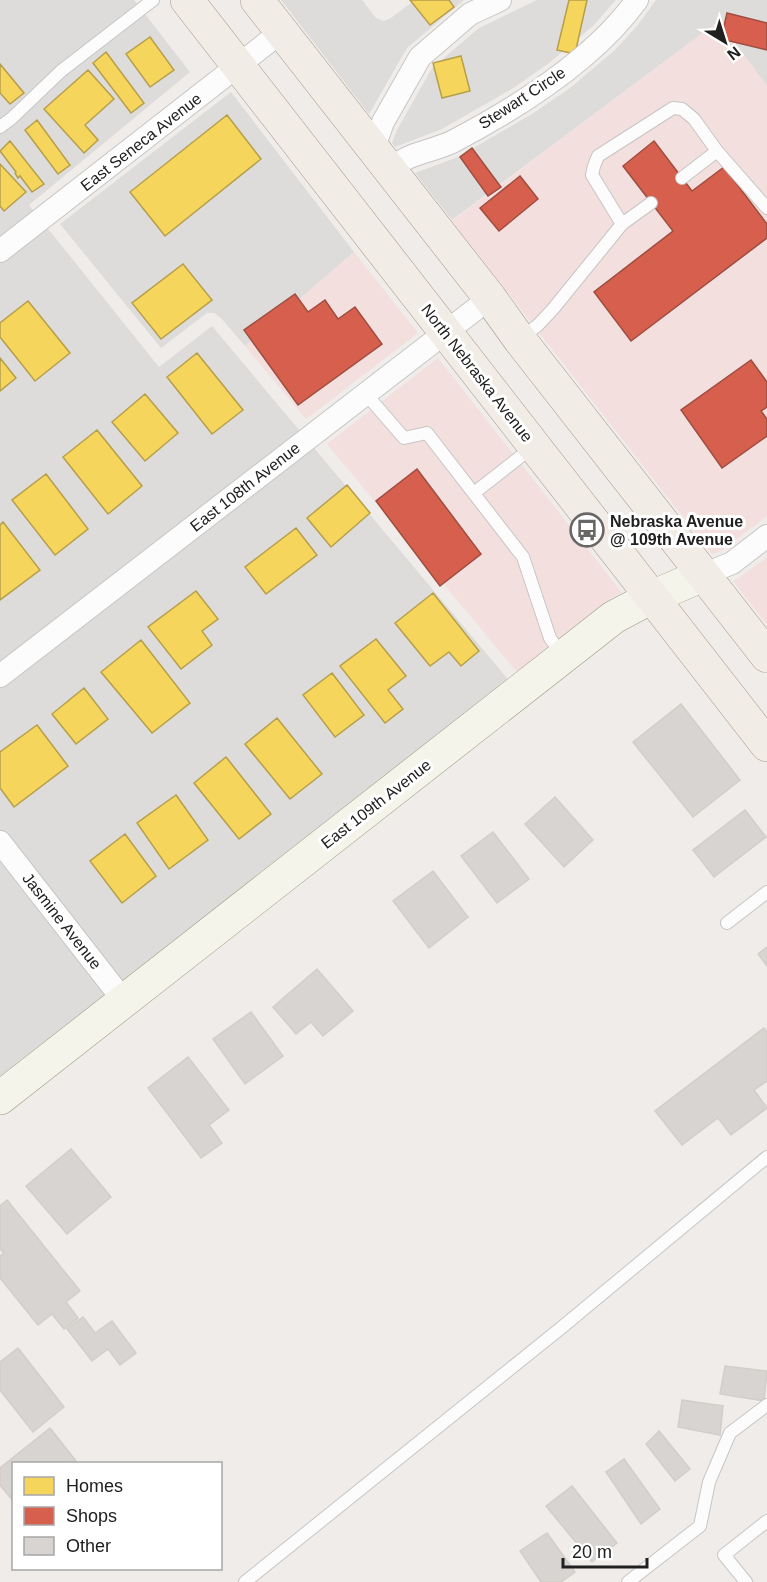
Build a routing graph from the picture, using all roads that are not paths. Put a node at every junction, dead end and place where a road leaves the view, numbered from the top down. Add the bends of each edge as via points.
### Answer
1 (153, 0) edge
2 (187, 0) edge
3 (257, 0) edge
4 (500, 0) edge
5 (637, 0) edge
6 (281, 32) junction
7 (238, 66) junction
8 (0, 127) edge
9 (717, 151) junction
10 (380, 159) junction
11 (682, 178) dead end
12 (651, 203) dead end
13 (767, 208) edge
14 (622, 224) junction
15 (0, 251) edge
16 (490, 298) junction
17 (445, 333) junction
18 (520, 340) junction
19 (365, 393) junction
20 (534, 446) junction
21 (474, 494) junction
22 (767, 536) edge
23 (703, 574) junction
24 (652, 597) junction
25 (767, 656) edge
26 (564, 657) junction
27 (0, 676) edge
28 (767, 745) edge
29 (0, 842) edge
30 (767, 892) edge
31 (727, 923) dead end
32 (124, 1001) junction
33 (0, 1098) edge
34 (767, 1157) edge
35 (767, 1405) edge
36 (767, 1521) edge
37 (245, 1582) edge
38 (628, 1582) edge
39 (746, 1582) edge

1 - 8 lane via 61,71
2 - 7 main road, North Nebraska Avenue
3 - 6 main road
4 - 10 street via 470,14 420,57 383,122
5 - 10 street, Stewart Circle via 604,38 524,100 449,143 410,157
6 - 7 street, East Seneca Avenue
6 - 10 main road
7 - 15 street, East Seneca Avenue
7 - 17 main road, North Nebraska Avenue
9 - 11 lane
9 - 13 lane
9 - 14 lane via 694,119 682,109 673,108 598,156 592,175
10 - 16 main road
12 - 14 lane
14 - 18 lane via 553,309
16 - 17 street, East 108th Avenue
16 - 18 main road
17 - 19 street, East 108th Avenue
17 - 20 main road, North Nebraska Avenue
18 - 23 main road
19 - 21 lane via 404,438 427,433
19 - 27 street, East 108th Avenue
20 - 21 lane
20 - 24 main road, North Nebraska Avenue
21 - 26 lane via 523,557 550,638
22 - 23 street, East 109th Avenue via 732,562
23 - 24 street, East 109th Avenue
23 - 25 main road
24 - 26 street, East 109th Avenue via 614,616
24 - 28 main road, North Nebraska Avenue
26 - 32 street, East 109th Avenue
29 - 32 street, Jasmine Avenue
30 - 31 lane
32 - 33 street, East 109th Avenue
34 - 37 lane
35 - 38 lane via 730,1433 709,1482 700,1526
36 - 39 lane via 724,1555

